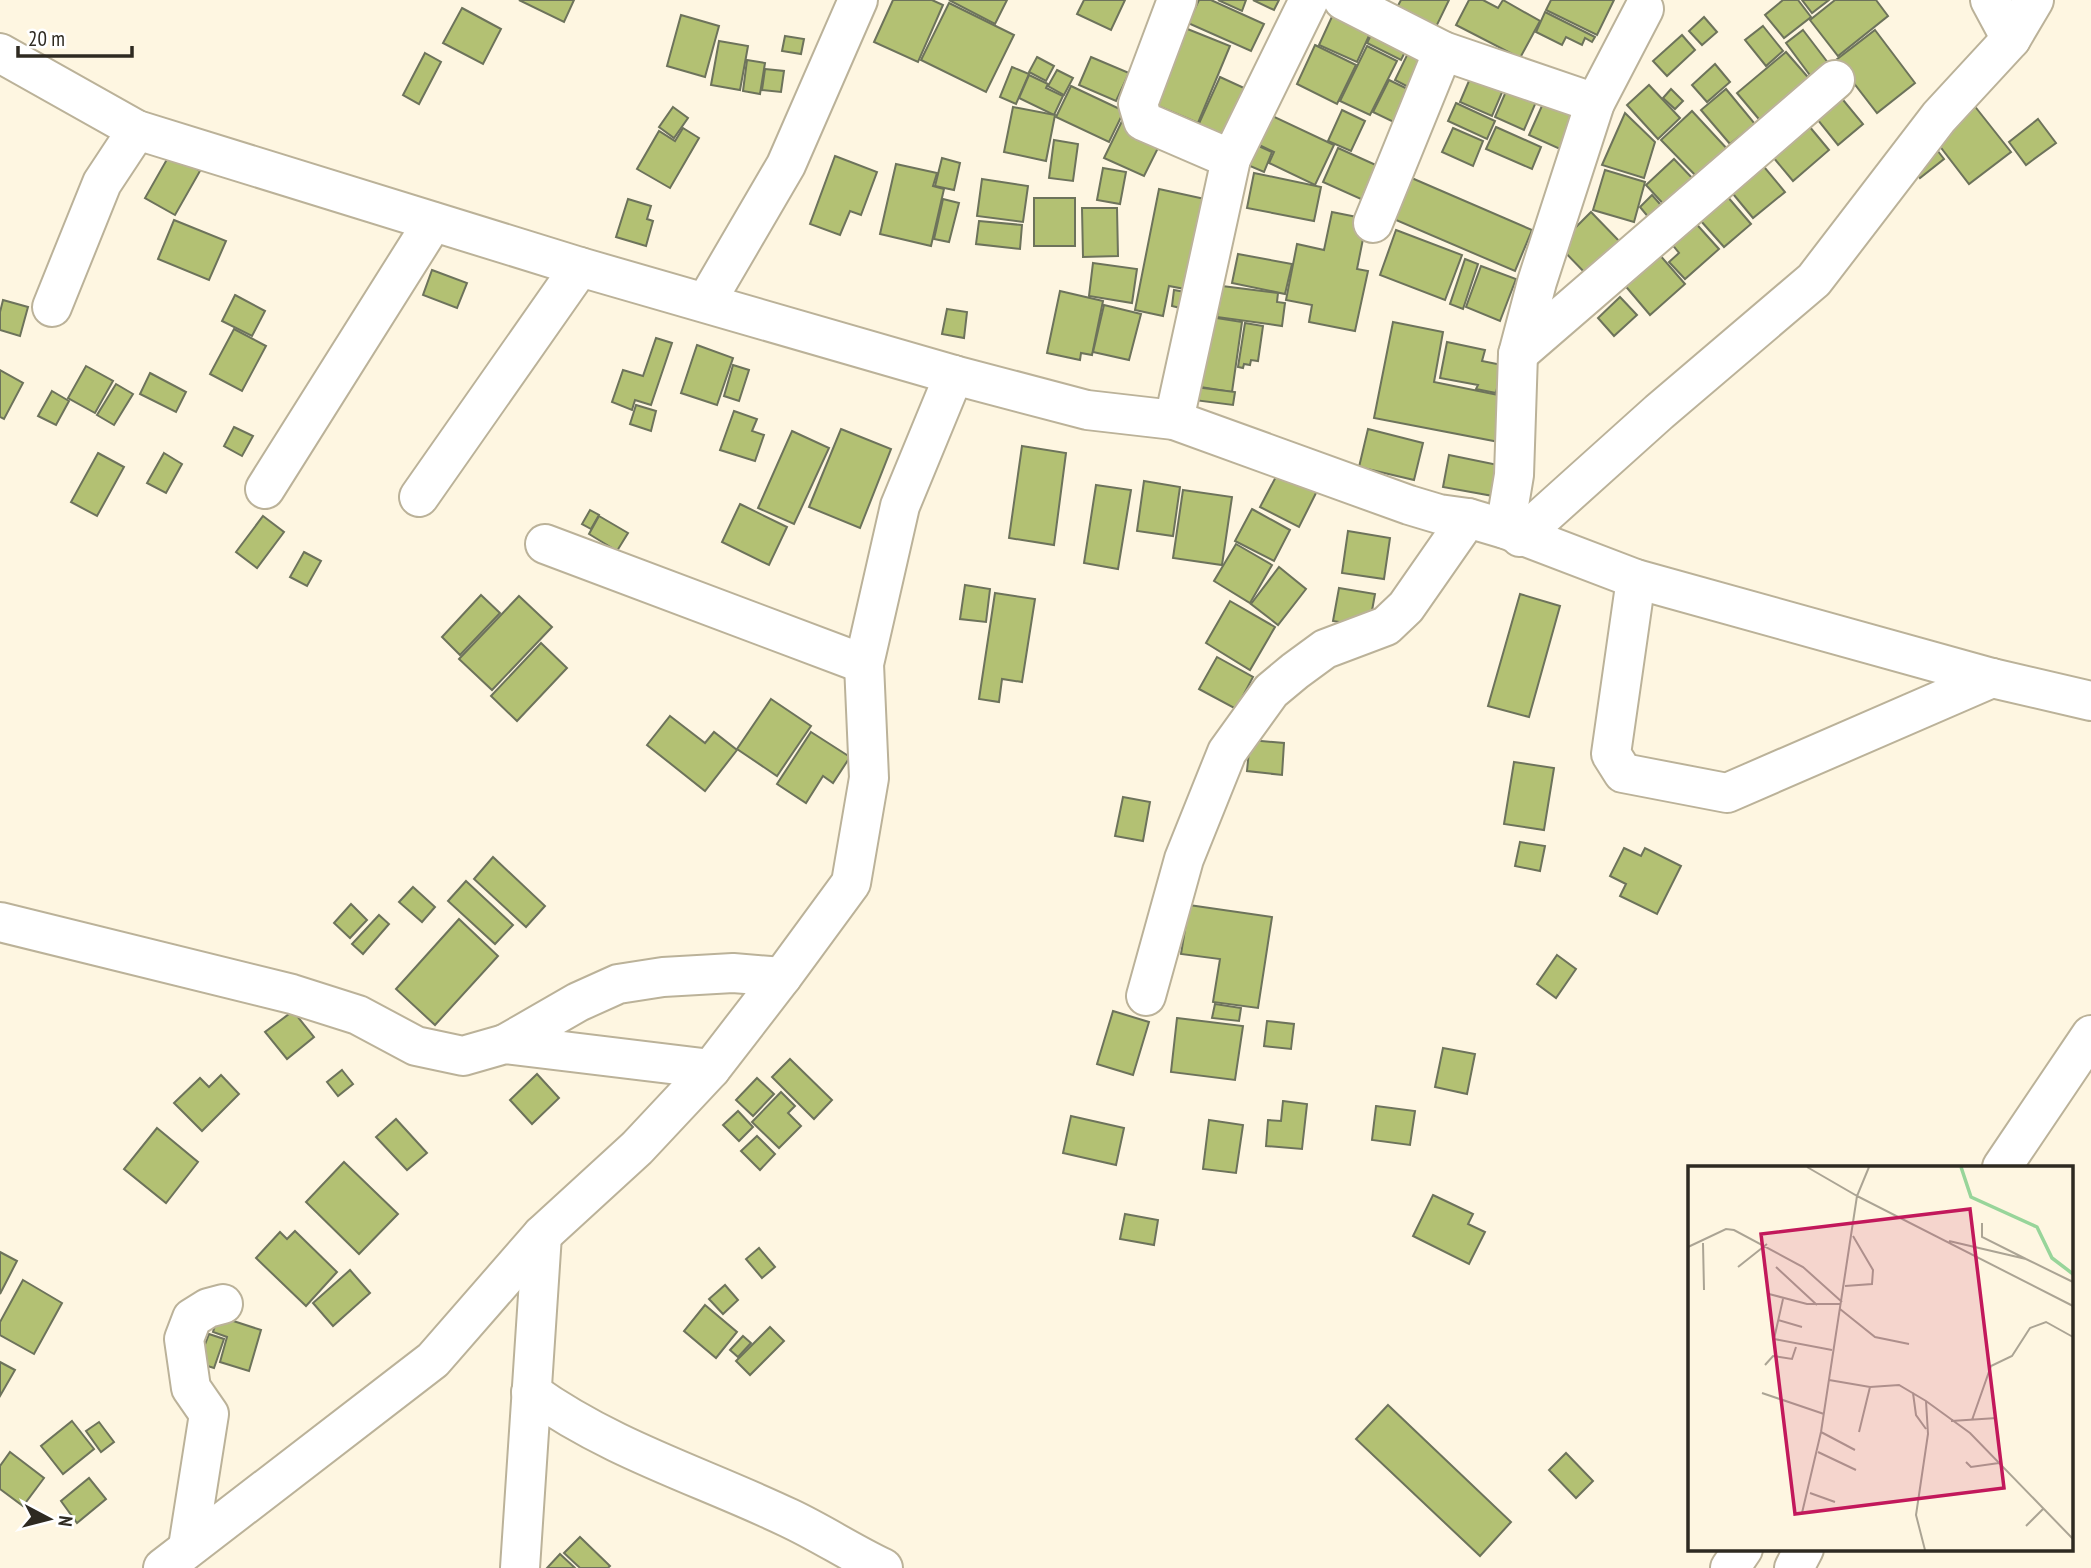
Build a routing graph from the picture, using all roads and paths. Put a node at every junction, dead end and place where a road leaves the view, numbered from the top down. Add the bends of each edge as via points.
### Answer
1 (858, 0) edge
2 (1177, 0) edge
3 (1309, 0) edge
4 (1343, 0) edge
5 (1990, 0) edge
6 (2034, 0) edge
7 (1644, 9) dead end
8 (2011, 39) junction
9 (1443, 51) junction
10 (0, 53) edge
11 (1835, 80) dead end
12 (1595, 103) junction
13 (137, 130) junction
14 (1231, 159) junction
15 (433, 222) junction
16 (1373, 223) dead end
17 (580, 267) junction
18 (706, 302) junction
19 (52, 307) dead end
20 (1518, 354) junction
21 (954, 375) junction
22 (1174, 420) junction
23 (265, 489) dead end
24 (419, 497) dead end
25 (1468, 518) junction
26 (1513, 533) junction
27 (545, 544) dead end
28 (1636, 579) junction
29 (864, 664) junction
30 (1992, 678) junction
31 (2091, 701) edge
32 (0, 922) edge
33 (782, 977) junction
34 (1146, 996) dead end
35 (2091, 1035) edge
36 (505, 1044) junction
37 (711, 1069) junction
38 (2003, 1166) edge
39 (542, 1234) junction
40 (223, 1304) dead end
41 (531, 1392) junction
42 (1743, 1550) edge
43 (1803, 1550) edge
44 (176, 1557) edge
45 (520, 1568) edge
46 (883, 1568) edge
47 (1730, 1568) edge
48 (1794, 1568) edge

1 - 18 street via 786,165
2 - 14 street via 1138,104 1143,121
3 - 14 street
4 - 9 street
5 - 8 street
6 - 8 street
7 - 12 street
8 - 26 street via 1939,117 1814,280
9 - 12 street
9 - 16 street
10 - 13 street
11 - 20 street
12 - 20 street
13 - 15 street
13 - 19 street via 103,183
14 - 22 street
15 - 17 street
15 - 23 street
17 - 18 street
17 - 24 street
18 - 21 street
20 - 26 street
21 - 22 street via 1087,410
21 - 29 street via 900,506
22 - 25 street via 1409,505
25 - 26 street
25 - 34 street via 1406,607 1386,626 1325,649 1295,671 1271,691 1227,752 1184,859
26 - 28 street
27 - 29 street
28 - 30 street
28 - 30 street via 1611,754 1623,773 1727,793
29 - 33 street via 869,778 851,883
30 - 31 street
32 - 36 street via 292,994 358,1015 416,1046 463,1056
33 - 36 street via 733,973 618,984
33 - 37 street
35 - 38 street
36 - 37 street
37 - 39 street via 636,1148
39 - 41 street
39 - 44 street via 433,1360
40 - 44 street via 192,1318 184,1339 191,1388 209,1414
41 - 45 street
41 - 46 street via 565,1416 660,1464 790,1518
42 - 47 street
43 - 48 street

